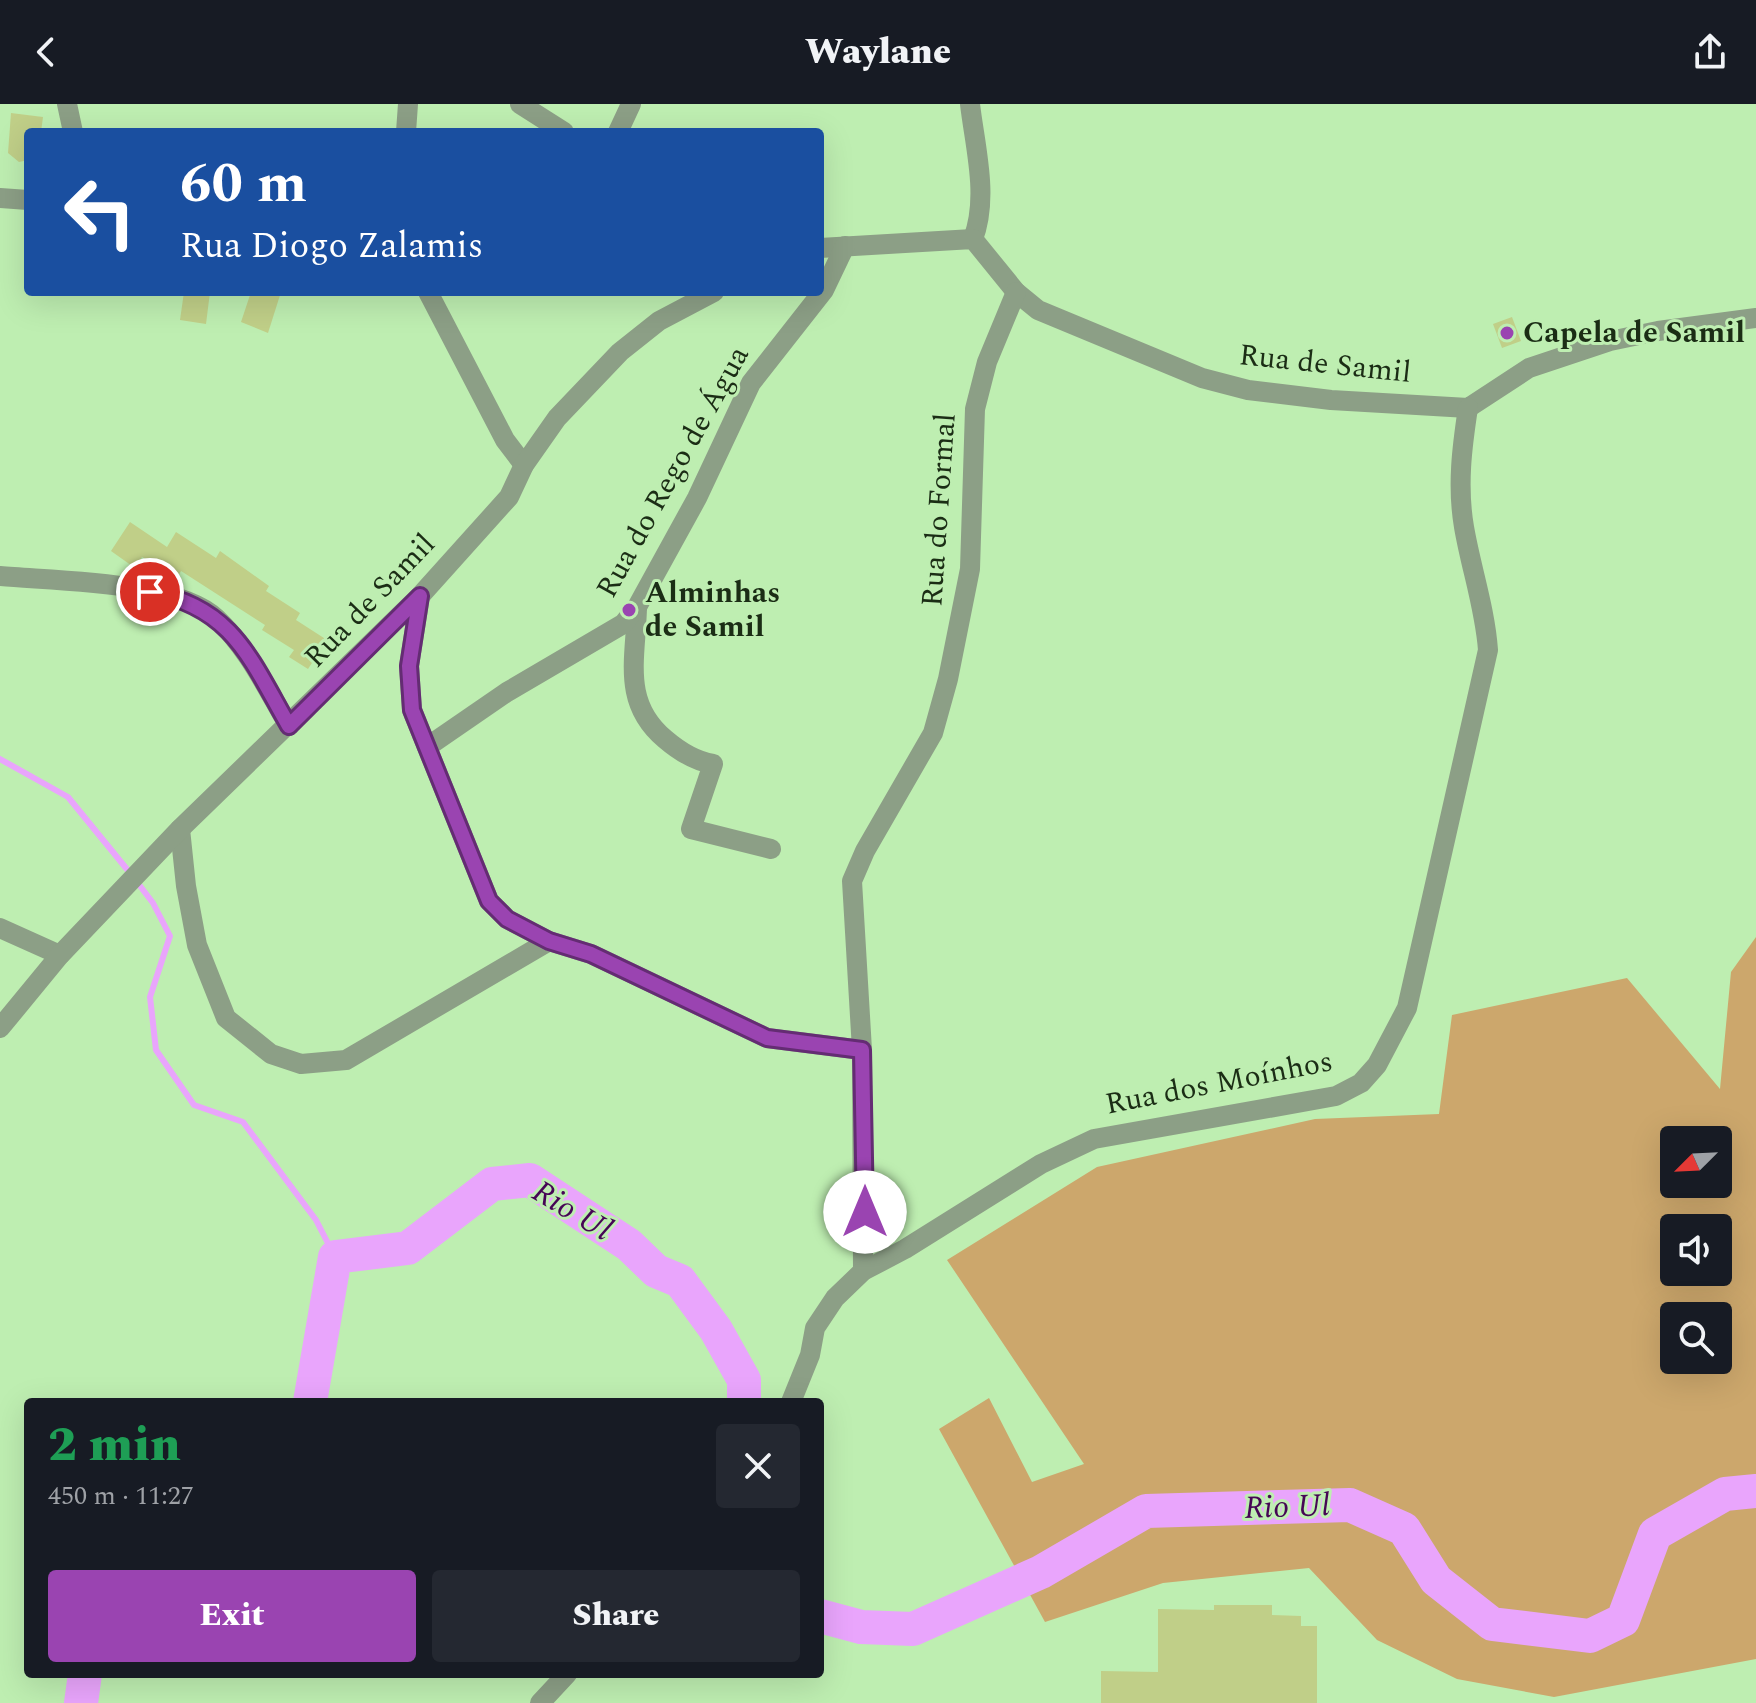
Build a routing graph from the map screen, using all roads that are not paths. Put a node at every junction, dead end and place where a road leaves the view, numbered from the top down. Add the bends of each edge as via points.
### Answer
1 (67, 104) edge
2 (408, 104) edge
3 (520, 104) edge
4 (631, 104) edge
5 (970, 104) edge
6 (72, 128) edge
7 (406, 128) edge
8 (558, 128) edge
9 (620, 128) edge
10 (0, 198) edge
11 (24, 200) edge
12 (973, 239) junction
13 (845, 246) junction
14 (824, 248) edge
15 (824, 290) edge
16 (1016, 292) junction
17 (430, 296) edge
18 (706, 296) edge
19 (819, 296) edge
20 (1756, 318) edge
21 (1468, 408) junction
22 (524, 465) junction
23 (0, 576) edge
24 (420, 596) junction
25 (637, 607) junction
26 (289, 726) junction
27 (427, 747) junction
28 (180, 829) junction
29 (771, 849) dead end
30 (0, 928) edge
31 (549, 941) junction
32 (60, 955) junction
33 (0, 1028) edge
34 (862, 1050) junction
35 (863, 1271) junction
36 (793, 1398) edge
37 (563, 1678) edge
38 (540, 1703) edge

1 - 6 street
2 - 7 street
3 - 8 street
4 - 9 street
5 - 12 street via 980,189
10 - 11 street
12 - 13 street
12 - 16 street, Rua de Samil
13 - 14 street
13 - 15 street, Rua do Rego de Água
16 - 21 street, Rua de Samil via 1038,310 1078,327 1202,378 1248,390
16 - 34 street, Rua do Formal via 987,362 975,409 971,557 961,626 933,733 852,881
17 - 22 street via 505,440
18 - 22 street, Rua de Samil via 659,321 620,352 557,418
19 - 25 street, Rua do Rego de Água via 751,383 697,498
20 - 21 street via 1610,341 1529,368
21 - 35 street, Rua dos Moínhos via 1460,461 1464,524 1488,650 1407,1008 1377,1065 1361,1083 1336,1096 1094,1139 1041,1164
22 - 24 street, Rua de Samil via 509,497
23 - 26 street via 126,587 175,596 214,615 240,644
24 - 26 street, Rua de Samil
24 - 27 street via 409,666 412,710
25 - 27 street, Rua do Rego de Água via 623,624 507,692
25 - 29 street via 635,697 641,714 682,753 713,764 691,829
26 - 28 street, Rua de Samil
27 - 31 street via 489,901 507,919
28 - 31 street via 197,945 226,1018 271,1054 301,1064 346,1060
28 - 32 street, Rua de Samil
30 - 32 street
31 - 34 street via 591,954 767,1038
32 - 33 street, Rua de Samil
34 - 35 street, Rua do Formal
35 - 36 street, Rua dos Moínhos via 835,1298 815,1328
37 - 38 street

